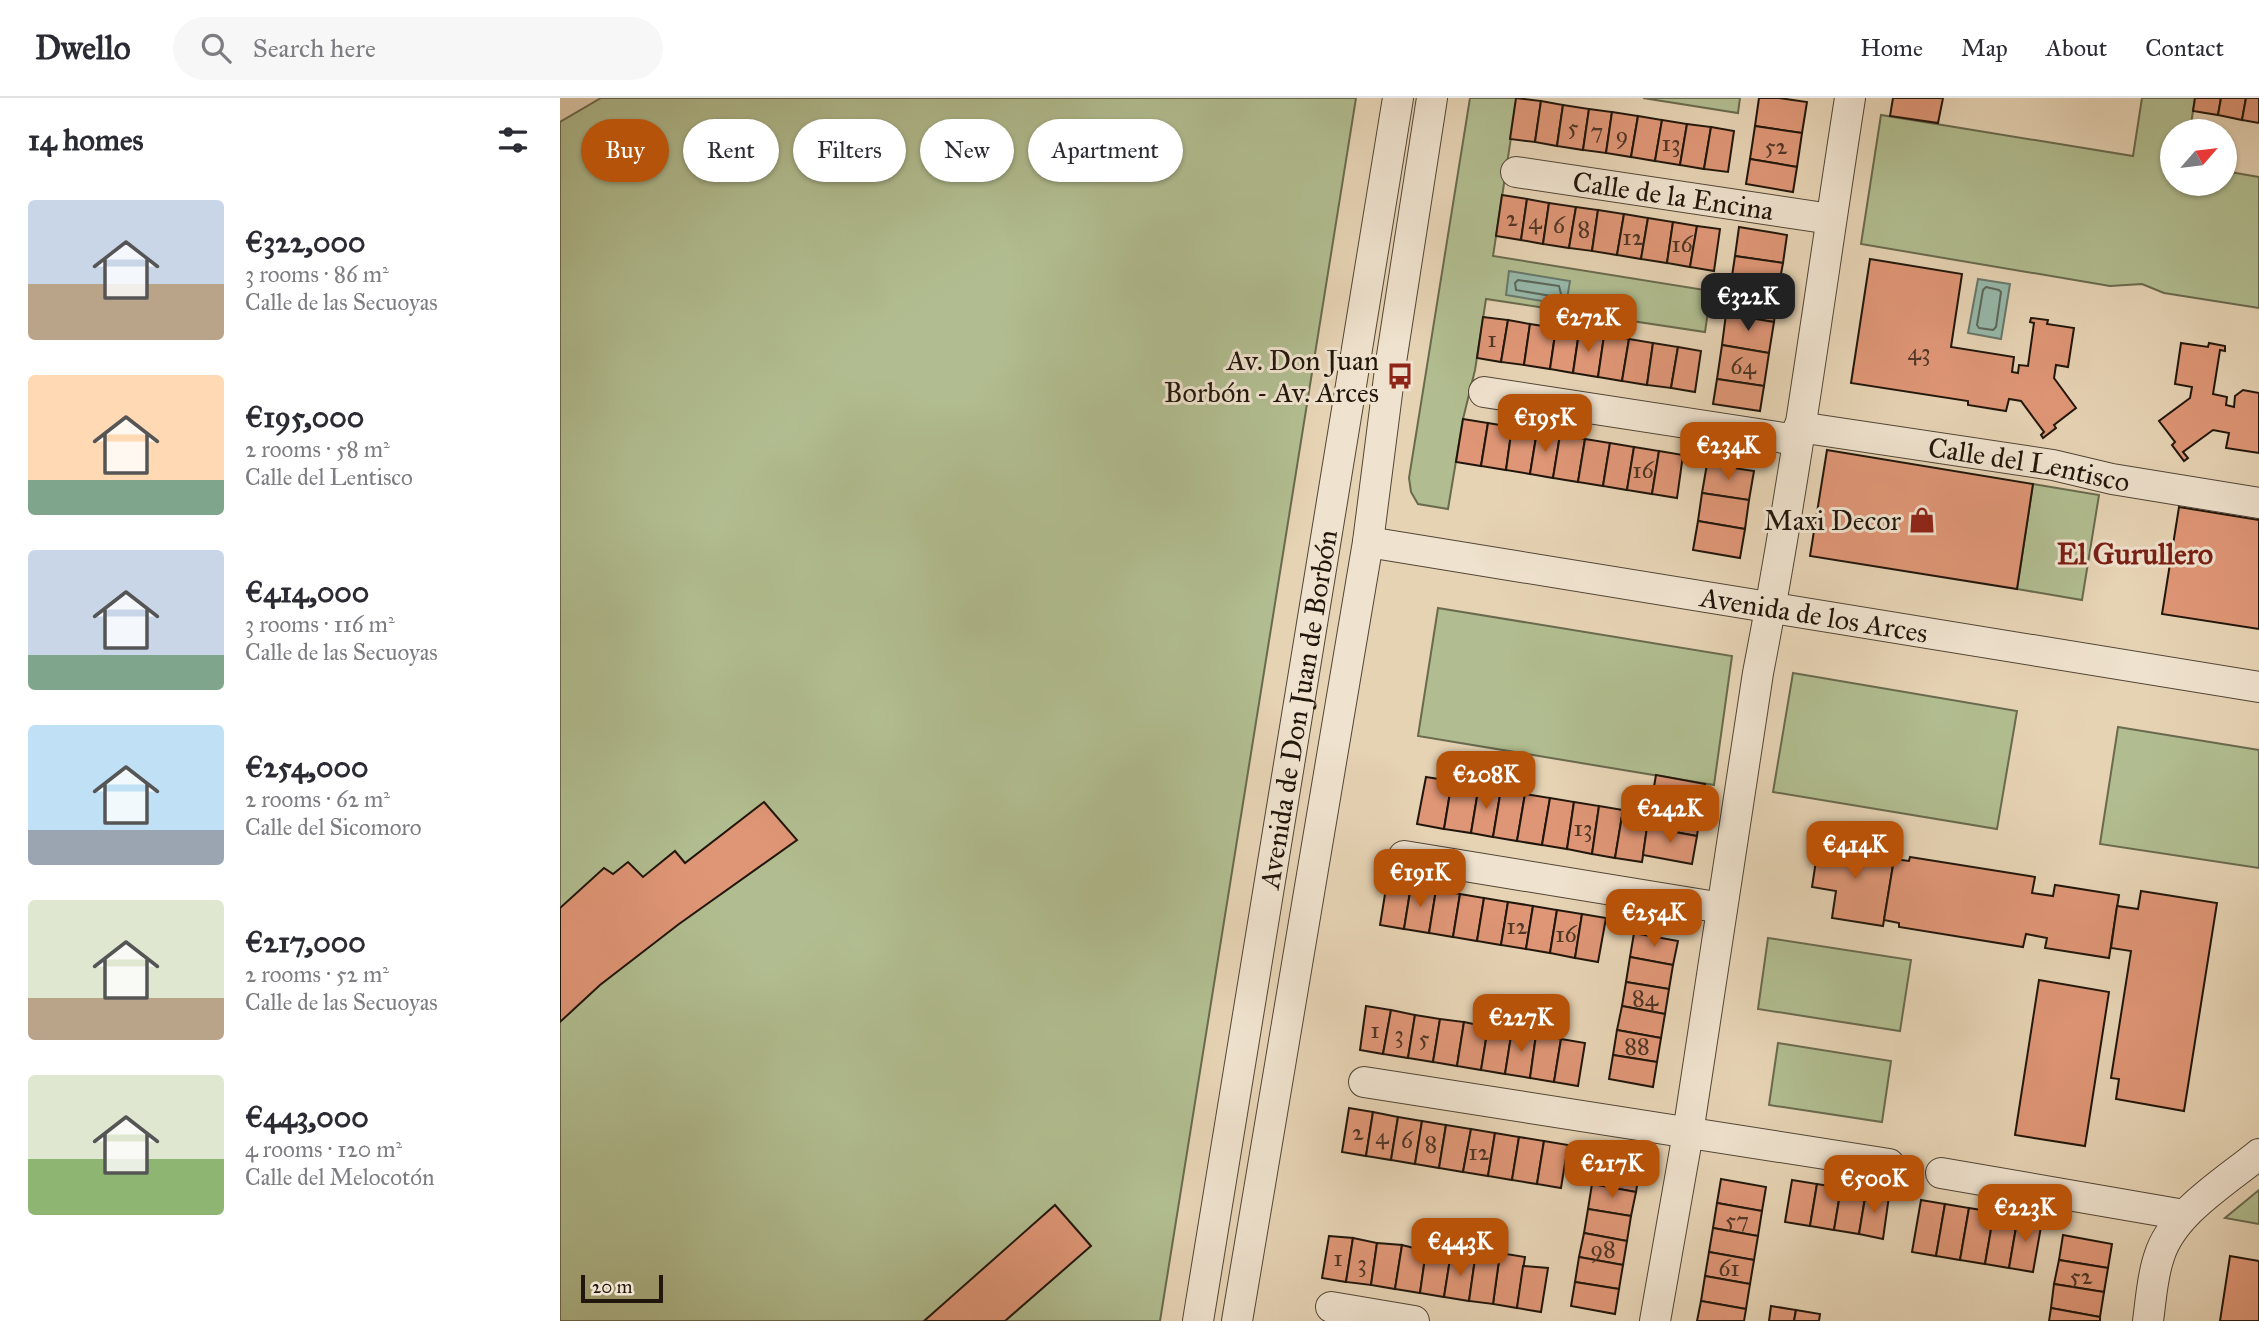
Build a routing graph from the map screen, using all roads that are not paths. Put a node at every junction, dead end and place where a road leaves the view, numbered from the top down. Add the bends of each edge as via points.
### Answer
1 (1398, 98) edge
2 (1432, 98) edge
3 (1850, 98) edge
4 (1516, 172) dead end
5 (1831, 219) junction
6 (1484, 392) dead end
7 (1798, 434) junction
8 (2259, 503) edge
9 (1368, 541) junction
10 (1771, 608) junction
11 (2259, 687) edge
12 (1404, 856) dead end
13 (1722, 908) junction
14 (1364, 1082) dead end
15 (1688, 1133) junction
16 (2259, 1154) edge
17 (1889, 1164) dead end
18 (1941, 1173) dead end
19 (2184, 1215) junction
20 (1332, 1307) dead end
21 (1198, 1321) edge
22 (1237, 1321) edge
23 (1414, 1321) edge
24 (1655, 1321) edge
25 (2148, 1321) edge

1 - 21 street, Avenida de Don Juan de Borbón
2 - 9 street, Avenida de Don Juan de Borbón
3 - 5 street
4 - 5 street, Calle de la Encina
5 - 7 street
6 - 7 street, Calle del Lentisco
7 - 8 street, Calle del Lentisco via 2053,465
7 - 10 street
9 - 10 street, Avenida de los Arces
9 - 22 street, Avenida de Don Juan de Borbón
10 - 11 street, Avenida de los Arces
10 - 13 street
12 - 13 street
13 - 15 street
14 - 15 street
15 - 17 street
15 - 24 street
16 - 19 street
18 - 19 street
19 - 25 street via 2159,1257
20 - 23 street

